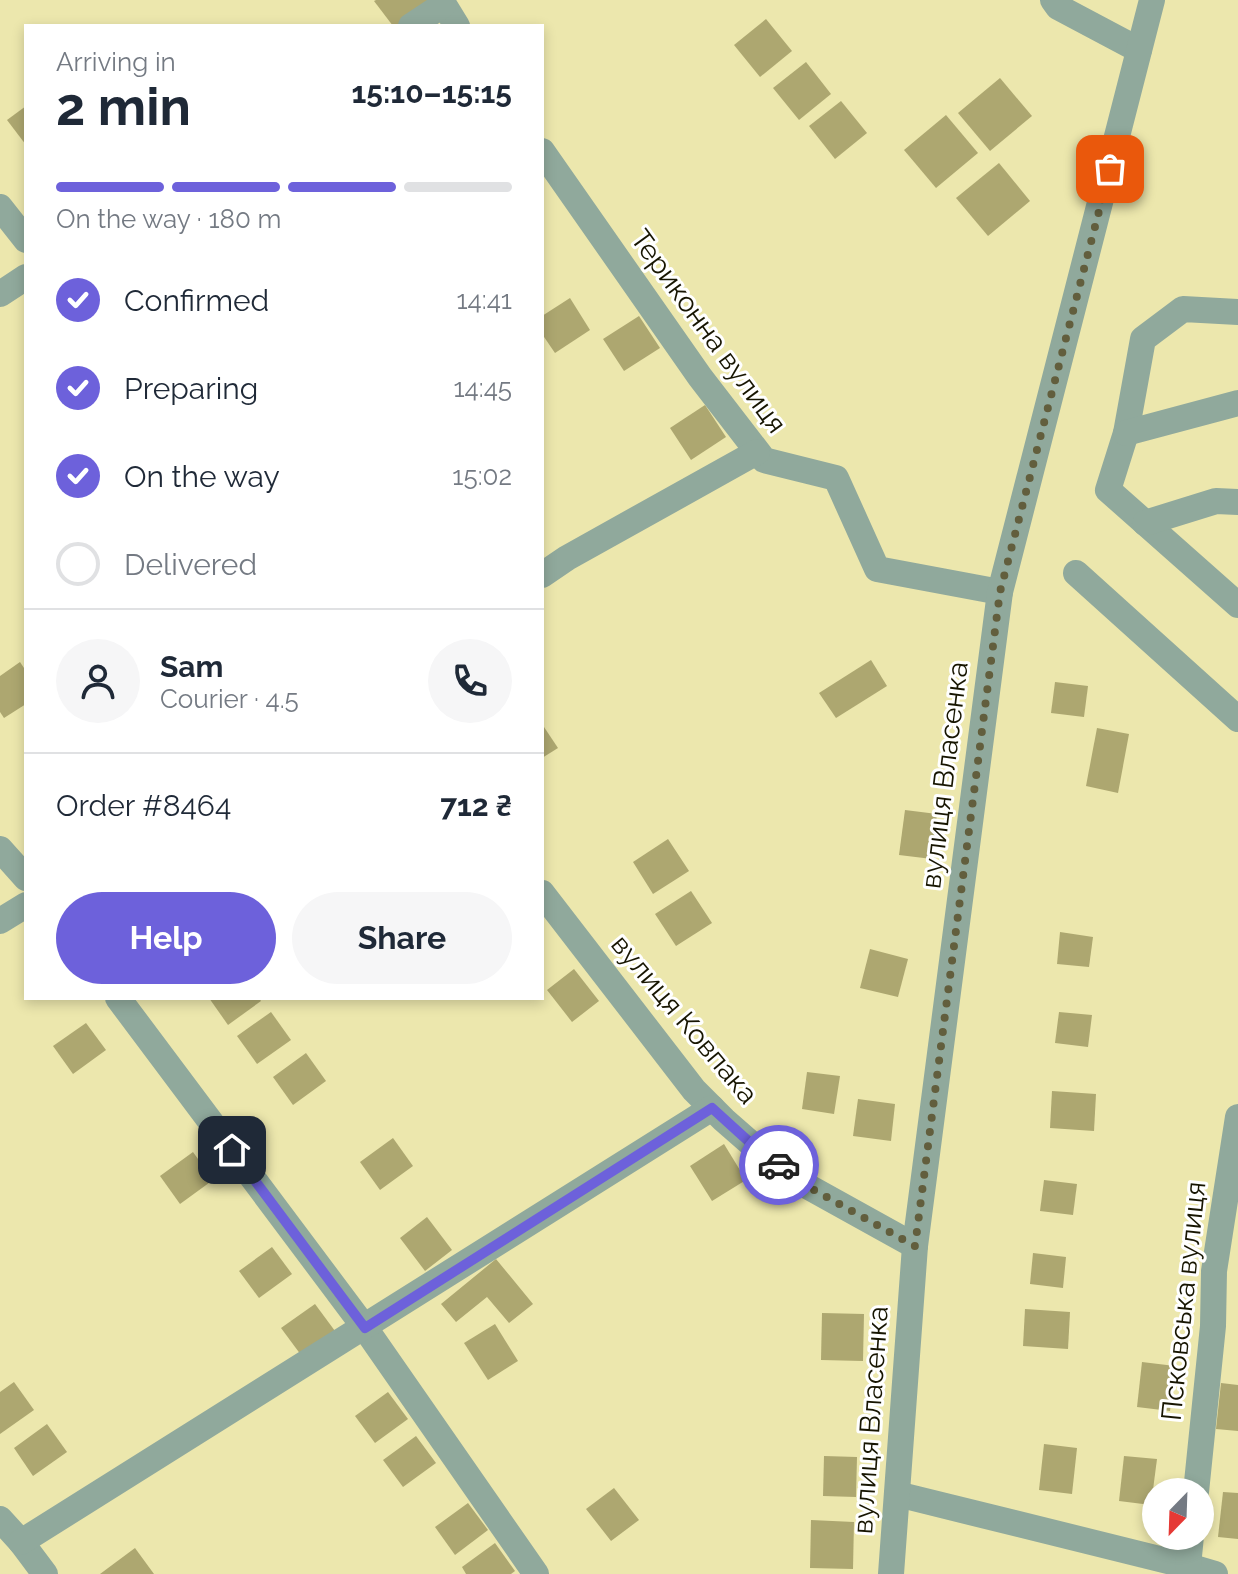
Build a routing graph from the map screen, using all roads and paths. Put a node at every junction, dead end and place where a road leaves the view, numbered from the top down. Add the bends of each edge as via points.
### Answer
1 (1053, 0) edge
2 (1152, 0) edge
3 (447, 10) edge
4 (416, 24) edge
5 (1139, 50) junction
6 (544, 154) edge
7 (0, 207) edge
8 (24, 237) edge
9 (24, 278) edge
10 (0, 294) edge
11 (1238, 312) edge
12 (1238, 403) edge
13 (1126, 433) junction
14 (757, 452) junction
15 (1238, 502) edge
16 (1145, 523) junction
17 (1076, 573) dead end
18 (544, 574) edge
19 (1000, 592) junction
20 (1238, 605) edge
21 (1238, 719) edge
22 (0, 849) edge
23 (24, 876) edge
24 (544, 896) edge
25 (24, 906) edge
26 (0, 921) edge
27 (119, 1000) edge
28 (712, 1108) junction
29 (1238, 1117) edge
30 (915, 1246) junction
31 (365, 1328) junction
32 (1197, 1478) edge
33 (897, 1494) junction
34 (0, 1519) edge
35 (21, 1542) junction
36 (1190, 1550) edge
37 (1188, 1566) junction
38 (45, 1574) edge
39 (536, 1574) edge
40 (891, 1574) edge
41 (1215, 1574) edge

1 - 5 street
2 - 5 street, вулиця Власенка
3 - 4 street
5 - 19 street, вулиця Власенка
6 - 14 street, Териконна вулиця
7 - 8 street
9 - 10 street
11 - 13 street via 1183,309 1143,339
12 - 13 street
13 - 16 street via 1108,490
14 - 18 street
14 - 19 street, Териконна вулиця via 764,460 836,478 877,569
15 - 16 street via 1216,501
16 - 20 street
17 - 21 street
19 - 30 street, вулиця Власенка
22 - 23 street
24 - 28 street, вулиця Ковпака
25 - 26 street
27 - 31 street
28 - 30 street, вулиця Ковпака via 805,1185
28 - 31 street
29 - 32 street, Псковська вулиця via 1214,1271
30 - 33 street, вулиця Власенка
31 - 35 street
31 - 39 street
33 - 37 street
33 - 40 street, вулиця Власенка
34 - 35 street
35 - 38 street
36 - 37 street
37 - 41 street

